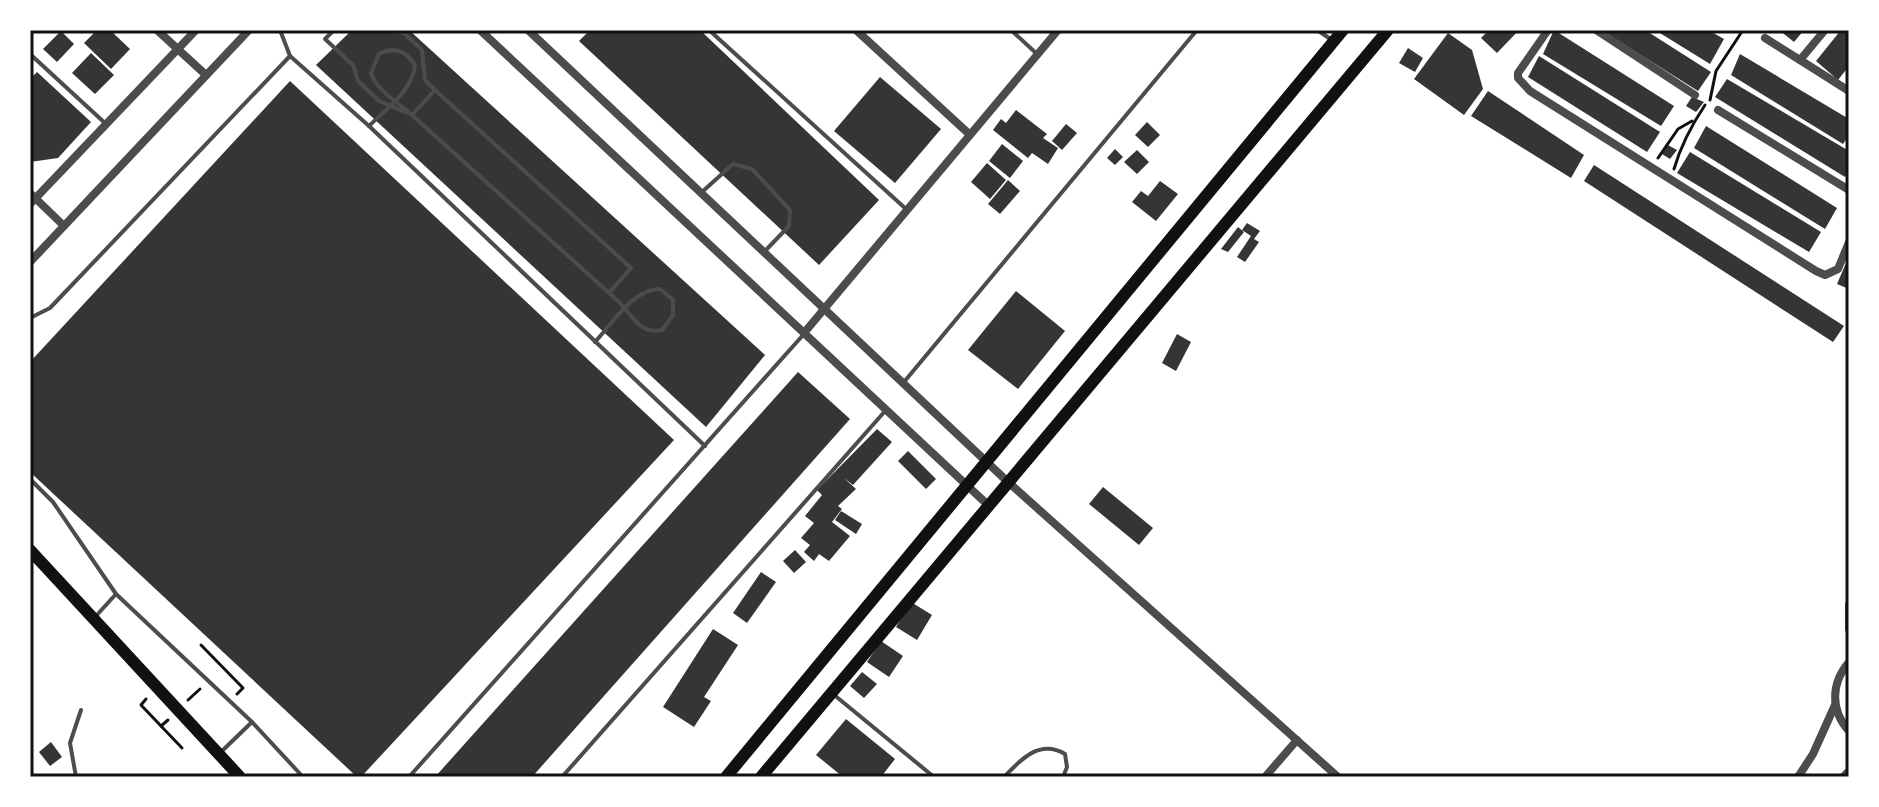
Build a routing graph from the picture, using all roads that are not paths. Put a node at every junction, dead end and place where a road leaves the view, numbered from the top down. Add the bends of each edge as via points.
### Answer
1 (157, 30) edge
2 (196, 30) edge
3 (249, 30) edge
4 (280, 30) edge
5 (334, 30) edge
6 (390, 30) edge
7 (480, 30) edge
8 (528, 30) edge
9 (709, 30) edge
10 (856, 30) edge
11 (1011, 30) edge
12 (1058, 30) edge
13 (1197, 30) edge
14 (1317, 30) edge
15 (1343, 30) edge
16 (1388, 30) edge
17 (1548, 30) edge
18 (1596, 30) edge
19 (1825, 30) edge
20 (1765, 38) dead end
21 (1334, 41) junction
22 (178, 49) junction
23 (30, 54) edge
24 (1037, 54) junction
25 (290, 56) junction
26 (1800, 60) junction
27 (206, 75) junction
28 (435, 90) junction
29 (1849, 91) edge
30 (1695, 95) dead end
31 (1718, 110) dead end
32 (412, 115) junction
33 (106, 124) junction
34 (369, 126) junction
35 (968, 133) junction
36 (1849, 190) edge
37 (701, 194) junction
38 (32, 198) edge
39 (908, 211) junction
40 (64, 226) junction
41 (1849, 242) edge
42 (765, 251) junction
43 (30, 262) edge
44 (609, 293) junction
45 (825, 310) junction
46 (30, 318) edge
47 (804, 333) junction
48 (595, 342) junction
49 (903, 383) junction
50 (886, 410) junction
51 (705, 446) junction
52 (988, 463) junction
53 (30, 479) edge
54 (1008, 482) junction
55 (968, 487) junction
56 (988, 505) junction
57 (30, 550) edge
58 (116, 594) junction
59 (1849, 605) edge
60 (94, 619) junction
61 (1849, 629) edge
62 (1849, 662) edge
63 (832, 693) junction
64 (1835, 705) junction
65 (81, 710) dead end
66 (252, 722) junction
67 (1849, 731) edge
68 (1297, 740) junction
69 (218, 754) junction
70 (1849, 771) edge
71 (76, 777) edge
72 (240, 777) edge
73 (303, 777) edge
74 (409, 777) edge
75 (562, 777) edge
76 (726, 777) edge
77 (761, 777) edge
78 (934, 777) edge
79 (1004, 777) edge
80 (1063, 777) edge
81 (1265, 777) edge
82 (1338, 777) edge
83 (1798, 777) edge
84 (1843, 777) edge

1 - 22 street
2 - 22 street
3 - 27 street
4 - 25 lane
5 - 32 lane via 325,39 353,65 358,81 379,101
6 - 28 lane via 404,33 422,50 425,80
7 - 47 street
8 - 37 street
9 - 39 lane
10 - 35 street
11 - 24 lane
12 - 24 street
13 - 49 lane
14 - 21 lane
15 - 21 main road
16 - 54 main road
17 - 41 street via 1518,73 1522,84 1825,275 1838,269
18 - 30 street
19 - 26 street
20 - 26 street
21 - 52 main road
22 - 27 street
22 - 33 street
23 - 33 lane
24 - 35 street
25 - 34 lane
25 - 46 lane via 50,308
26 - 29 street
27 - 40 street
28 - 32 lane
28 - 44 lane via 631,268
31 - 36 street
32 - 34 lane via 403,107 394,98 378,85 373,79 372,64 385,51 406,53 415,65 414,74 412,82 402,92 391,103
32 - 44 lane
33 - 38 street
34 - 48 lane
35 - 39 street
37 - 42 street
37 - 42 lane via 733,164 752,169 790,210 789,226
38 - 40 street
39 - 45 street
40 - 43 street
42 - 45 street
44 - 48 lane via 619,302 630,313 640,326 646,330 662,330 673,315 668,293 651,289 636,298 629,306 620,315
45 - 47 street
45 - 49 street
47 - 50 street
47 - 51 lane
48 - 51 lane
49 - 52 street
50 - 55 street
50 - 75 lane
51 - 74 lane
52 - 54 street
52 - 55 main road
53 - 58 lane via 53,502
54 - 56 main road
54 - 68 street
55 - 56 street
55 - 76 main road
56 - 63 main road
57 - 60 main road
58 - 60 lane
58 - 66 lane
59 - 61 street
60 - 69 main road
62 - 64 street via 1837,682
63 - 77 main road
63 - 78 lane
64 - 67 street
64 - 83 street
65 - 71 lane via 70,743
66 - 69 lane
66 - 73 lane
68 - 81 street
68 - 82 street
69 - 72 main road
70 - 84 street
79 - 80 lane via 1029,753 1047,747 1065,754

